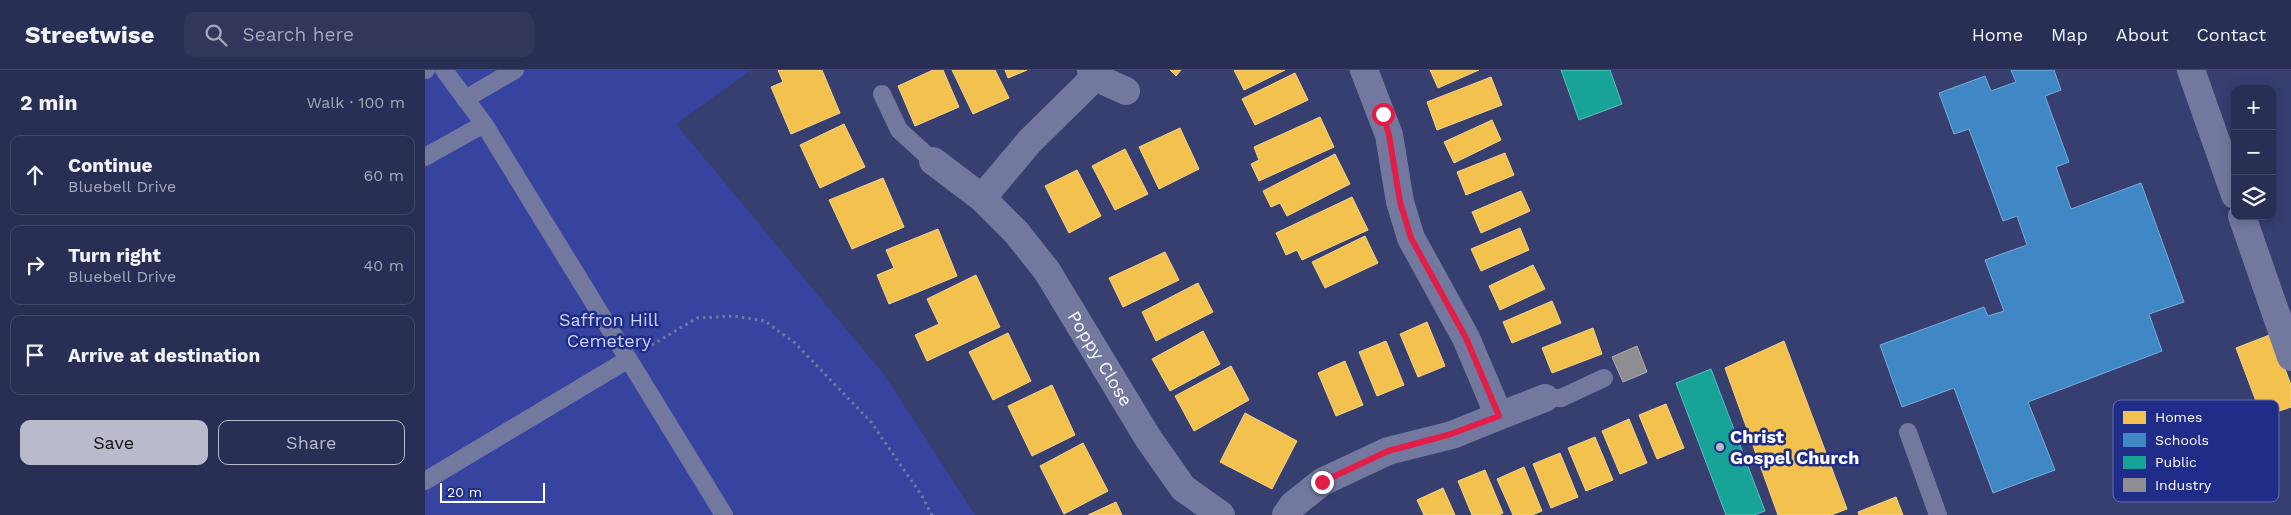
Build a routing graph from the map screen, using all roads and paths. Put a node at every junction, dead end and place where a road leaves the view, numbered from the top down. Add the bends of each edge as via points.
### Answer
1 (444, 70) edge
2 (515, 70) edge
3 (1364, 70) edge
4 (2191, 70) edge
5 (1093, 74) edge
6 (1126, 91) dead end
7 (882, 94) dead end
8 (465, 99) junction
9 (484, 124) junction
10 (425, 158) edge
11 (933, 161) joint
12 (2231, 184) edge
13 (982, 198) junction
14 (2243, 220) edge
15 (2291, 357) edge
16 (627, 360) junction
17 (1604, 378) dead end
18 (1545, 398) joint
19 (1499, 416) junction
20 (1908, 432) dead end
21 (425, 481) edge
22 (725, 515) edge
23 (932, 515) edge
24 (1221, 515) edge
25 (1286, 515) edge
26 (1938, 515) edge

1 - 8 lane
2 - 8 lane
3 - 19 street via 1389,135 1400,202 1411,238 1466,338
4 - 12 street
5 - 6 street
5 - 13 street
7 - 11 lane, Poppy Close via 899,130
8 - 9 lane
9 - 10 lane
9 - 16 lane
11 - 13 street, Poppy Close
13 - 24 street, Poppy Close via 1016,232 1047,271 1148,438 1183,488
14 - 15 street
16 - 21 lane
16 - 22 lane
16 - 23 path via 697,318 734,316 765,321 795,343 871,422
17 - 18 lane via 1561,398
18 - 19 street
19 - 25 street via 1451,434 1388,451 1322,482 1293,505
20 - 26 lane

